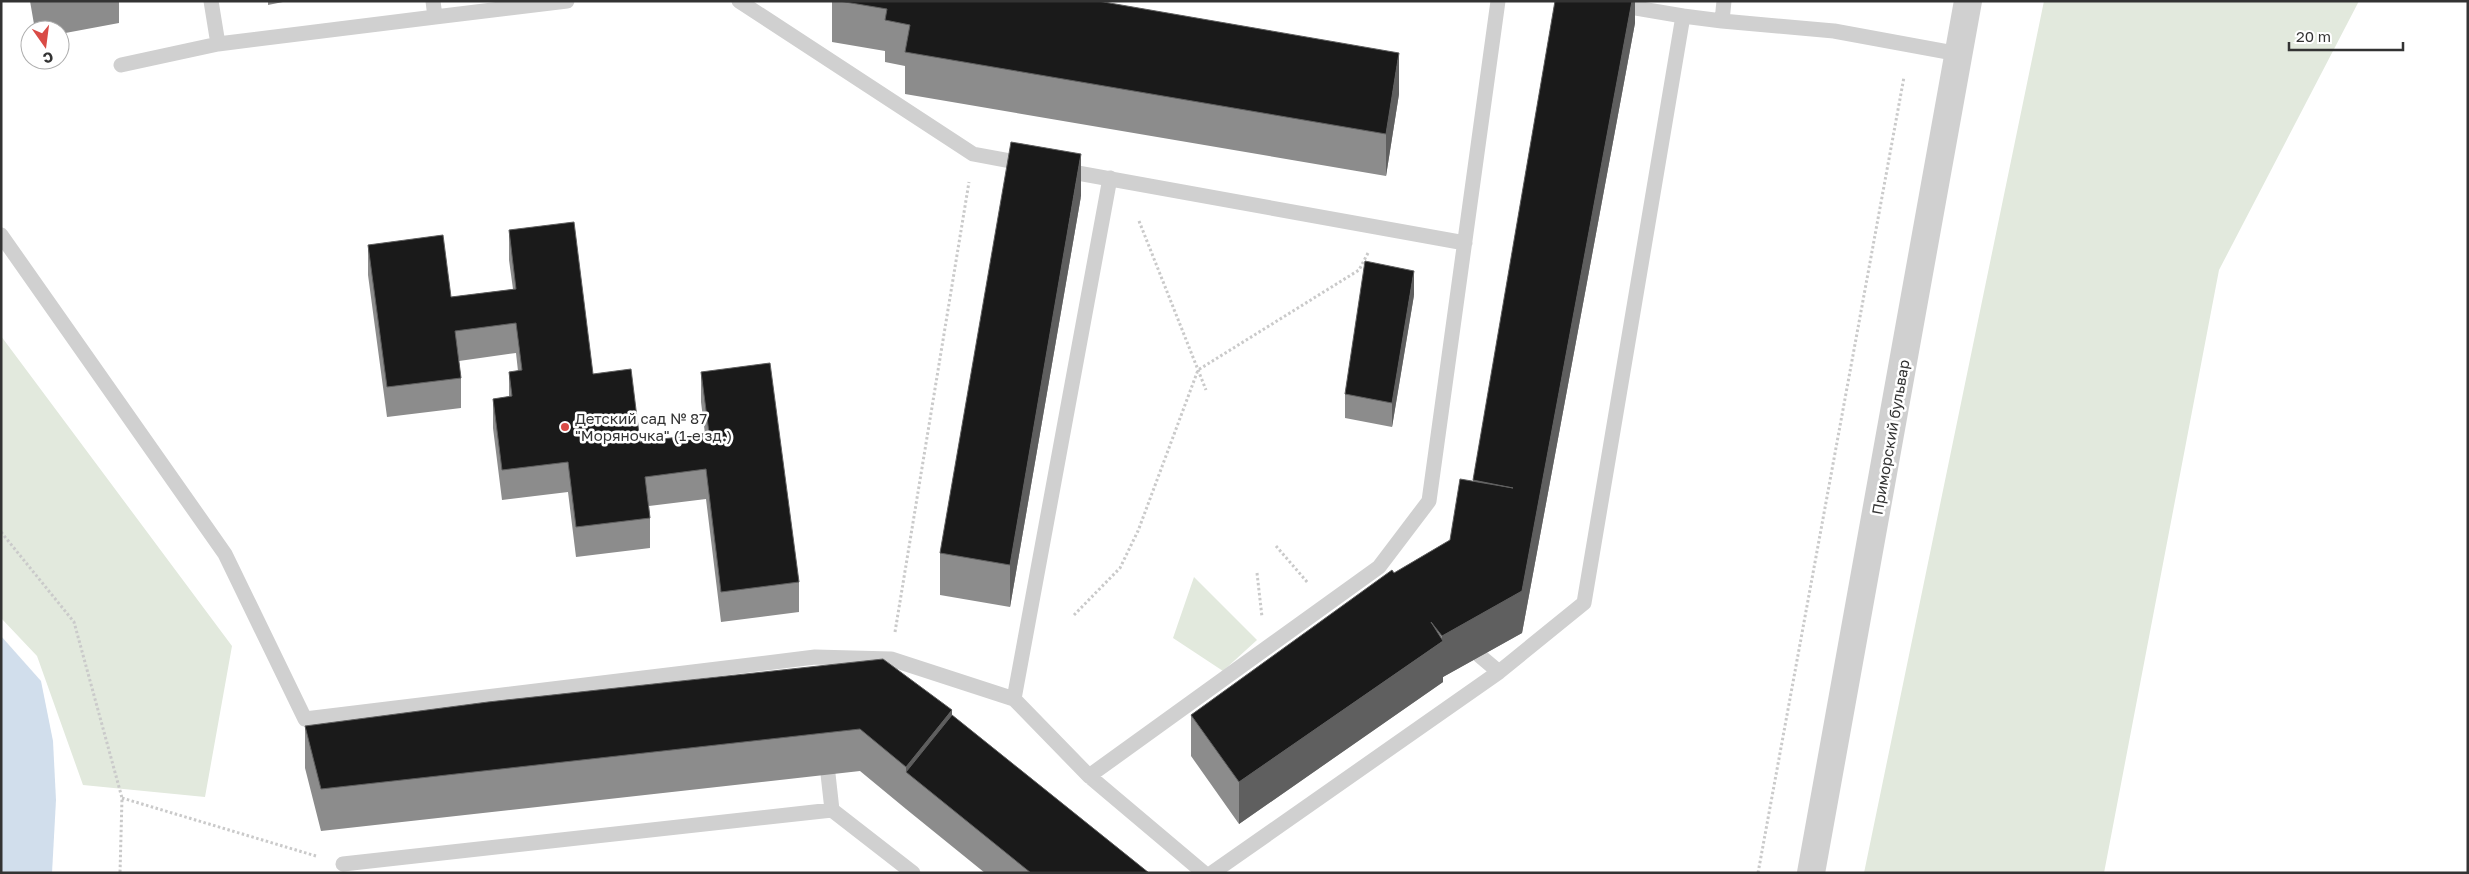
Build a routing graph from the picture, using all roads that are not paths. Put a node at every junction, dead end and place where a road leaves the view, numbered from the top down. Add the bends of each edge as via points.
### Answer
1 (211, 1) edge
2 (433, 1) edge
3 (567, 1) edge
4 (739, 1) edge
5 (1498, 1) edge
6 (1724, 1) edge
7 (1968, 1) edge
8 (1630, 7) edge
9 (1683, 16) junction
10 (435, 17) junction
11 (1722, 21) junction
12 (218, 44) junction
13 (1959, 54) junction
14 (121, 65) dead end
15 (1110, 178) junction
16 (1, 235) edge
17 (1465, 243) junction
18 (1380, 567) junction
19 (1392, 578) edge
20 (1480, 656) edge
21 (815, 658) junction
22 (1499, 672) junction
23 (817, 675) edge
24 (1014, 699) junction
25 (828, 774) edge
26 (1089, 776) junction
27 (832, 810) junction
28 (343, 864) road end
29 (913, 873) edge
30 (1204, 873) edge
31 (1212, 873) edge
32 (1811, 873) edge

1 - 12 lane
2 - 10 lane
3 - 10 lane
4 - 15 lane via 973,154
5 - 17 lane
6 - 11 lane
7 - 13 street, Приморский бульвар
8 - 9 lane
9 - 11 lane
9 - 22 lane via 1584,602
10 - 12 lane
11 - 13 lane via 1834,31
12 - 14 lane
13 - 32 street, Приморский бульвар
15 - 17 lane
15 - 24 lane
16 - 21 lane via 225,554 305,718
17 - 18 lane via 1429,501
18 - 19 lane
18 - 26 lane
20 - 22 lane
21 - 23 lane
21 - 24 lane via 890,659
22 - 31 lane
24 - 26 lane
25 - 27 lane
26 - 30 lane
27 - 28 lane
27 - 29 lane

